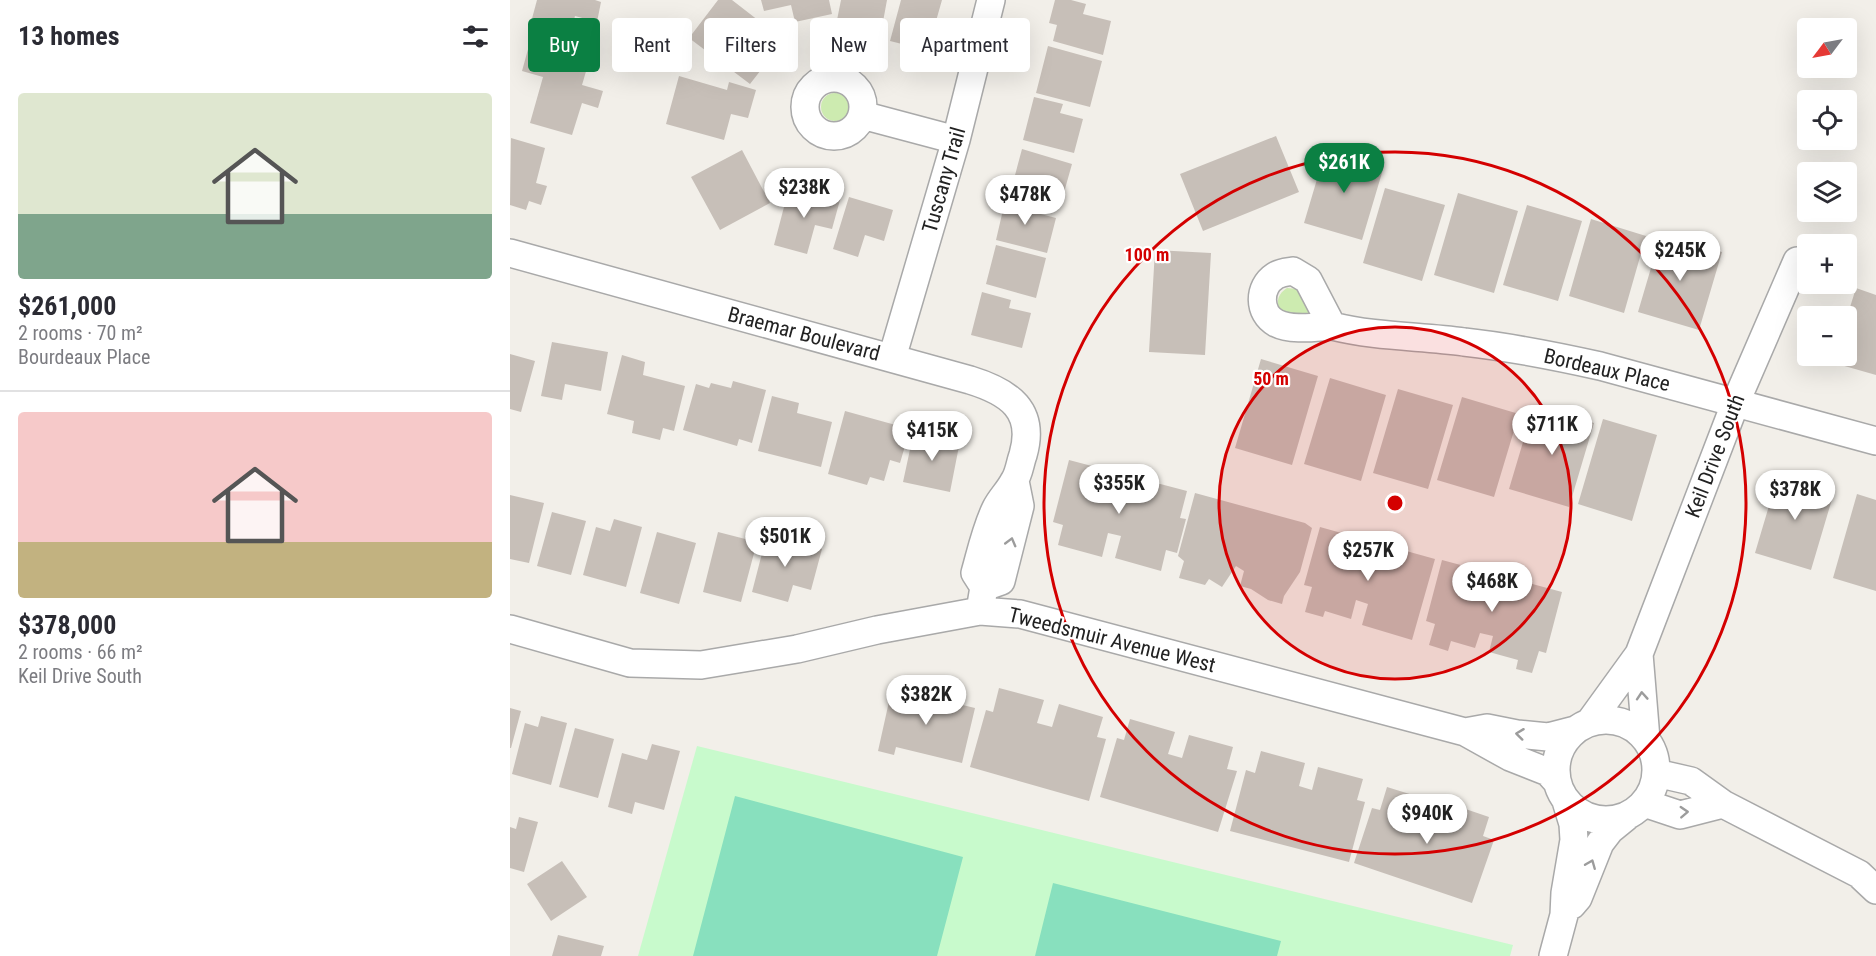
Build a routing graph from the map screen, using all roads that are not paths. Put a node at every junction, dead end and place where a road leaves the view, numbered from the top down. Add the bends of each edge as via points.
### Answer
1 (991, 0) edge
2 (862, 115) dead end
3 (956, 140) junction
4 (510, 253) edge
5 (1797, 261) dead end
6 (1332, 326) dead end
7 (892, 358) junction
8 (1735, 404) junction
9 (1876, 441) edge
10 (982, 599) junction
11 (510, 629) edge
12 (1639, 654) junction
13 (1582, 727) junction
14 (1465, 732) junction
15 (1646, 739) junction
16 (1656, 773) junction
17 (1562, 792) junction
18 (1723, 804) junction
19 (1635, 810) junction
20 (1876, 890) edge
21 (1564, 915) junction
22 (1553, 956) edge

1 - 3 street, Tuscany Trail
2 - 3 street
3 - 7 street, Tuscany Trail
4 - 7 street, Braemar Boulevard
5 - 8 street, Keil Drive South
6 - 8 street, Bordeaux Place via 1554,356
7 - 10 street, Braemar Boulevard via 988,386 1007,395 1020,408 1026,438 1015,481 1020,506 1000,581
8 - 9 street, Bordeaux Place
8 - 12 street, Keil Drive South
10 - 11 street, Tweedsmuir Avenue West via 797,649 701,665 630,663
10 - 14 street, Tweedsmuir Avenue West via 1020,614
12 - 13 street, Keil Drive South
15 -> 12 street, Keil Drive South
13 -> 14 street, Tweedsmuir Avenue West via 1548,737 1487,728
13 - 15 street via 1604,720 1620,722
13 - 17 street via 1563,745 1557,763
14 - 17 street, Tweedsmuir Avenue West via 1548,772
15 - 16 street via 1653,752
16 - 18 street via 1691,781
16 - 19 street via 1649,797
17 - 19 street via 1579,813 1594,819 1610,821
17 - 21 street via 1574,840
19 -> 18 street via 1680,814
18 - 20 street via 1859,874
21 -> 19 street via 1578,898 1600,843
21 - 22 street

